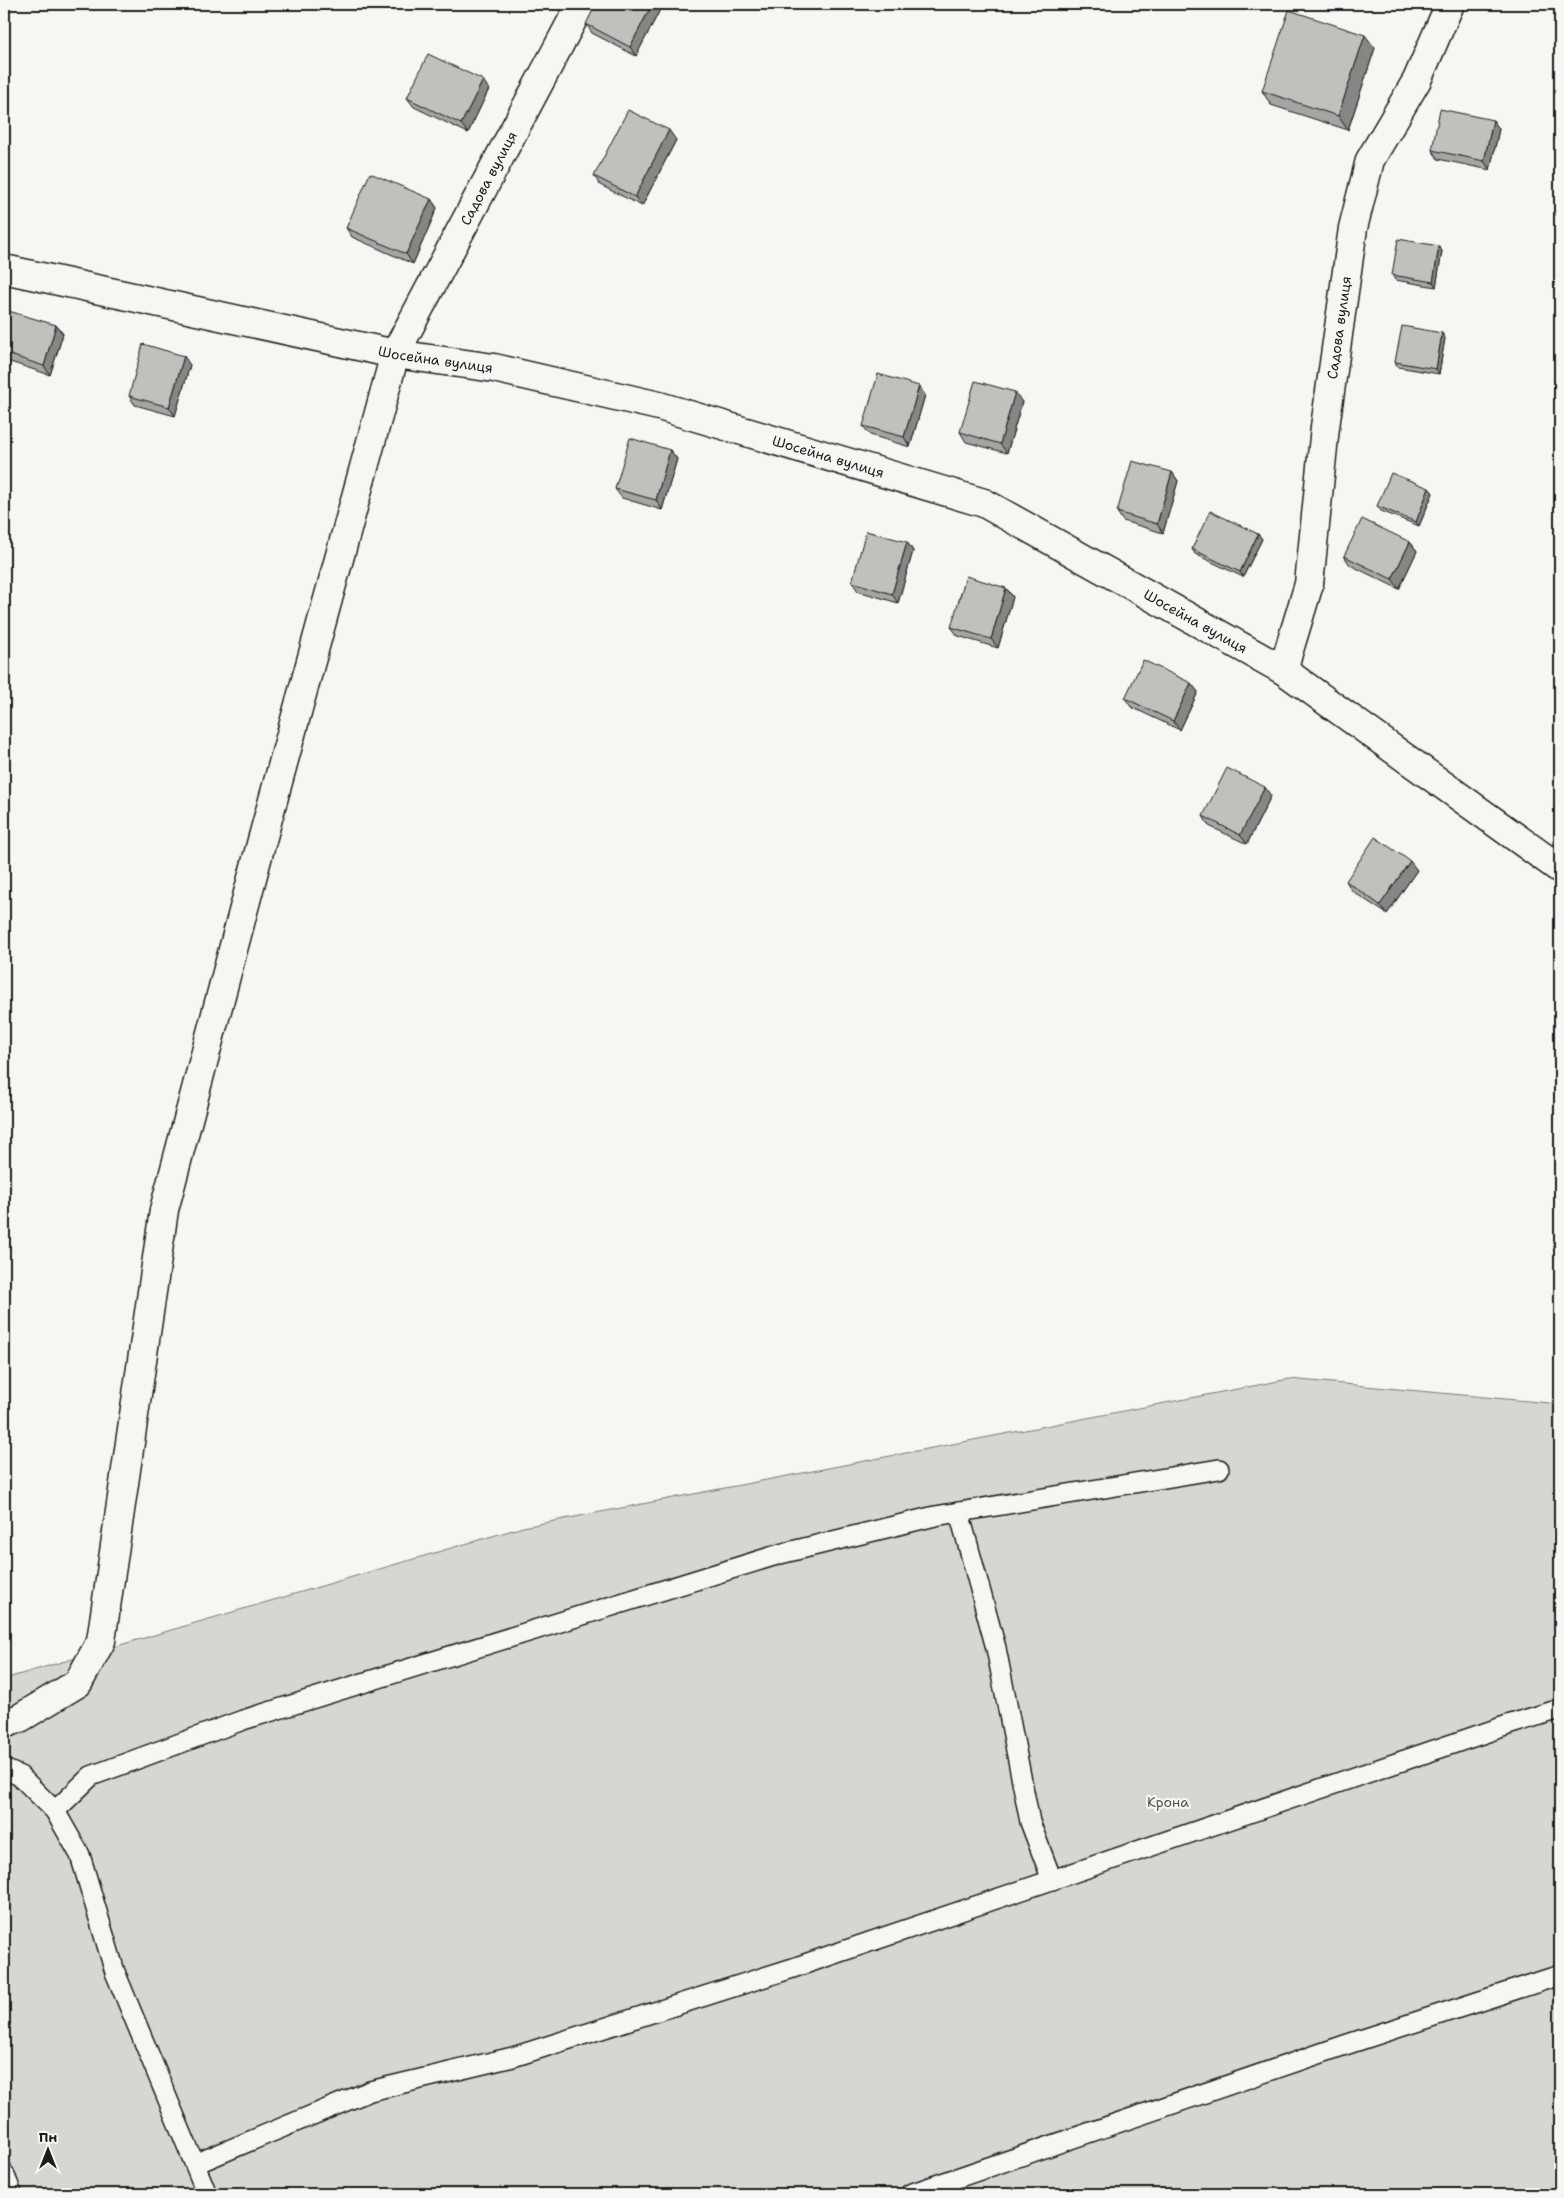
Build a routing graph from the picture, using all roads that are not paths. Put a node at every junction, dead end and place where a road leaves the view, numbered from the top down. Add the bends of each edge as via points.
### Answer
1 (581, 4) edge
2 (1450, 4) edge
3 (4, 269) edge
4 (395, 354) junction
5 (1283, 670) junction
6 (1560, 868) edge
7 (1219, 1469) dead end
8 (959, 1512) junction
9 (1560, 1709) edge
10 (4, 1724) edge
11 (4, 1769) edge
12 (55, 1811) junction
13 (1052, 1880) junction
14 (1560, 1974) edge
15 (195, 2164) junction
16 (4, 2174) edge
17 (12, 2194) edge
18 (207, 2194) edge
19 (910, 2194) edge

1 - 4 street, Садова вулиця
2 - 5 street, Садова вулиця via 1417,80 1370,160 1353,228 1325,427 1310,584
3 - 4 street, Шосейна вулиця
4 - 5 street, Шосейна вулиця via 494,368 659,406 984,502
4 - 10 street, Садова вулиця via 164,1210 101,1641 78,1683 20,1718
5 - 6 street, Шосейна вулиця
7 - 8 lane
8 - 12 lane via 780,1554 243,1720 91,1776
8 - 13 lane via 996,1648 1030,1822
9 - 13 lane
11 - 12 lane via 20,1776
12 - 15 lane via 80,1855 115,1972
13 - 15 lane via 793,1968 513,2057 370,2091
14 - 19 lane
15 - 18 lane
16 - 17 lane

